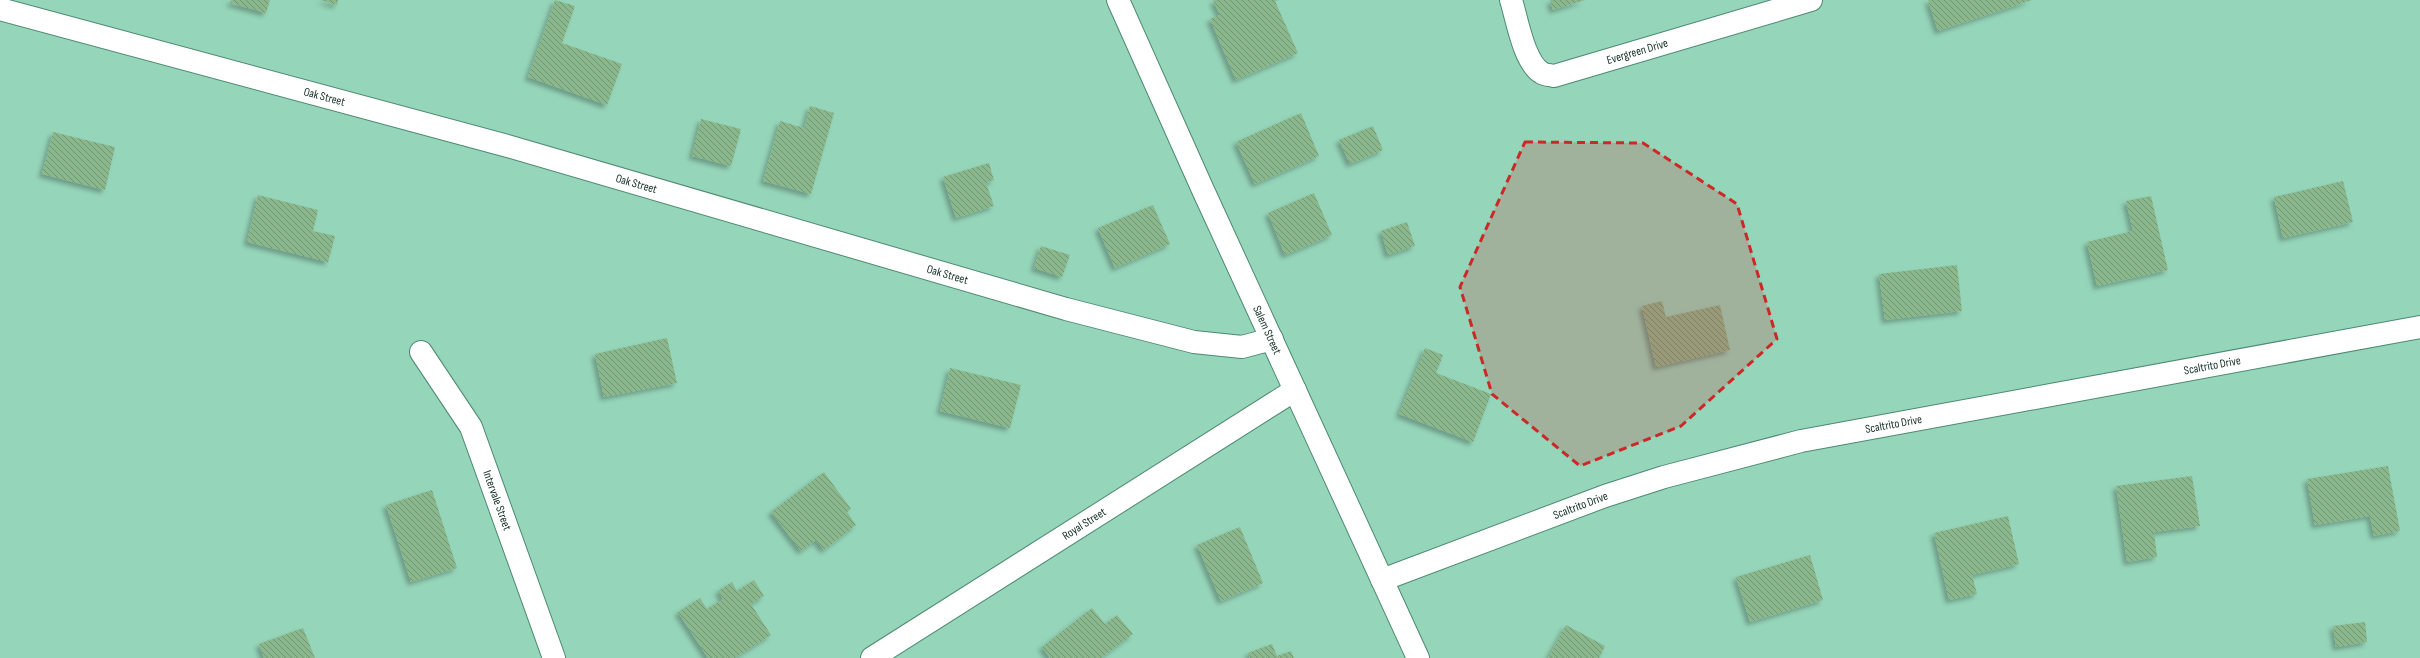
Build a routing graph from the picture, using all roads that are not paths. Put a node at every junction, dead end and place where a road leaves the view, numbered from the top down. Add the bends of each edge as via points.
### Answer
1 (1118, 0) edge
2 (1511, 0) edge
3 (1810, 0) edge
4 (0, 10) edge
5 (2420, 327) edge
6 (1272, 339) junction
7 (421, 352) dead end
8 (1295, 390) junction
9 (1382, 580) junction
10 (554, 658) edge
11 (872, 658) edge
12 (1418, 658) edge

1 - 6 street, Salem Street
2 - 3 street, Evergreen Drive via 1532,63 1542,73 1554,76
4 - 6 street, Oak Street via 511,147 1066,309 1186,340 1233,348
5 - 9 street, Scaltrito Drive via 1801,440 1678,473 1612,494
6 - 8 street, Salem Street
7 - 10 street, Intervale Street via 471,427
8 - 9 street, Salem Street
8 - 11 street, Royal Street
9 - 12 street, Salem Street

